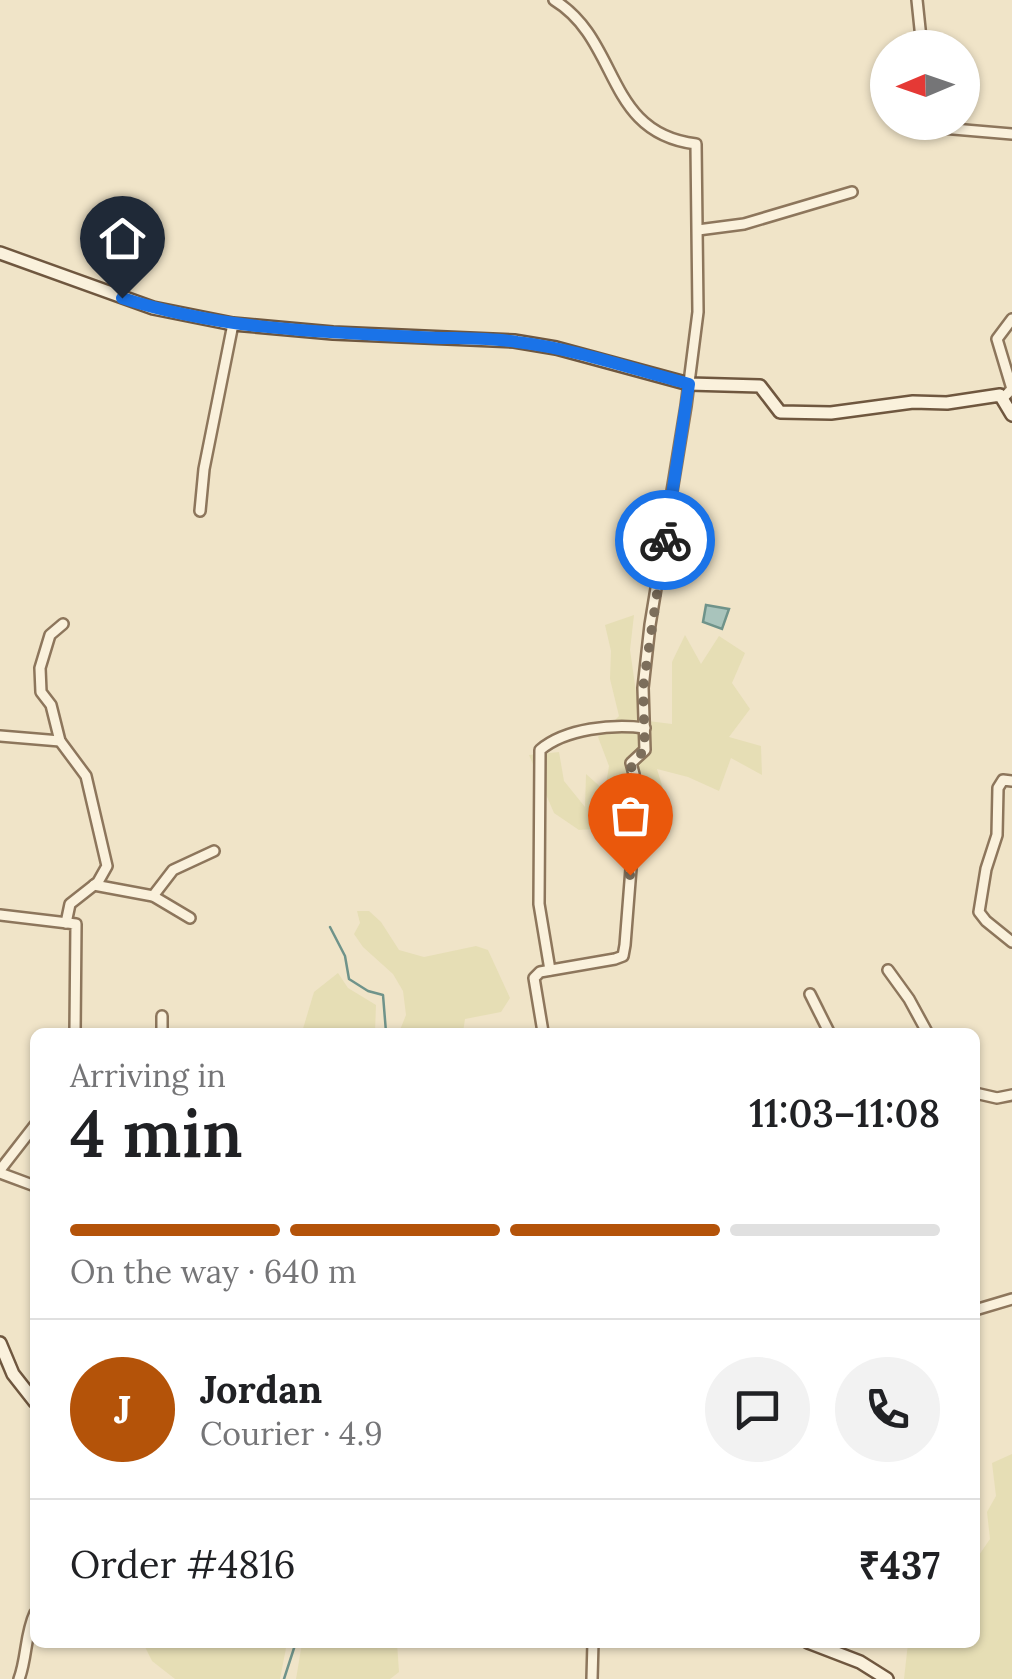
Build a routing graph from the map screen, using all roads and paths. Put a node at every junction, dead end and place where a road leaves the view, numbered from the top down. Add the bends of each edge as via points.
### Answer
1 (554, 0) edge
2 (917, 0) edge
3 (920, 30) edge
4 (980, 131) edge
5 (1012, 134) edge
6 (852, 192) dead end
7 (698, 230) junction
8 (0, 252) edge
9 (1012, 319) edge
10 (233, 324) junction
11 (689, 384) junction
12 (1004, 398) junction
13 (1012, 415) edge
14 (200, 511) dead end
15 (64, 624) dead end
16 (644, 728) junction
17 (0, 736) edge
18 (60, 741) junction
19 (1012, 782) edge
20 (214, 851) dead end
21 (94, 885) junction
22 (154, 896) junction
23 (0, 915) edge
24 (190, 918) dead end
25 (66, 924) junction
26 (1012, 942) edge
27 (550, 970) junction
28 (888, 970) dead end
29 (810, 994) dead end
30 (162, 1016) dead end
31 (75, 1028) edge
32 (162, 1028) edge
33 (542, 1028) edge
34 (827, 1028) edge
35 (925, 1028) edge
36 (980, 1094) edge
37 (1012, 1094) edge
38 (30, 1132) edge
39 (0, 1172) edge
40 (30, 1184) edge
41 (1012, 1299) edge
42 (980, 1309) edge
43 (0, 1344) edge
44 (30, 1396) edge
45 (30, 1624) edge
46 (593, 1648) edge
47 (826, 1648) edge
48 (19, 1679) edge
49 (592, 1679) edge
50 (887, 1679) edge

1 - 7 street via 576,14 609,65 621,98 644,124 696,144
2 - 3 street
4 - 5 street
6 - 7 street via 744,224
7 - 11 street
8 - 10 main road via 153,308
9 - 12 street via 997,339 1012,389
10 - 11 main road via 514,341
10 - 14 street
11 - 12 main road via 760,386 780,412
11 - 16 street via 650,625
12 - 13 main road
15 - 18 street via 50,636 40,668 41,692
16 - 27 street via 645,750 631,763 633,843 623,956
16 - 27 street via 602,726 540,750 539,904
17 - 18 street
18 - 21 street via 86,776 107,866
19 - 26 street via 998,788 999,824 979,912
20 - 22 street via 173,870
21 - 22 street
21 - 25 street via 70,904
22 - 24 street
23 - 25 street
25 - 31 street via 76,924
27 - 33 street via 534,978
28 - 35 street
29 - 34 street
30 - 32 street
36 - 37 street
38 - 39 street
39 - 40 street
41 - 42 street
43 - 44 main road
45 - 48 street
46 - 49 street
47 - 50 main road

